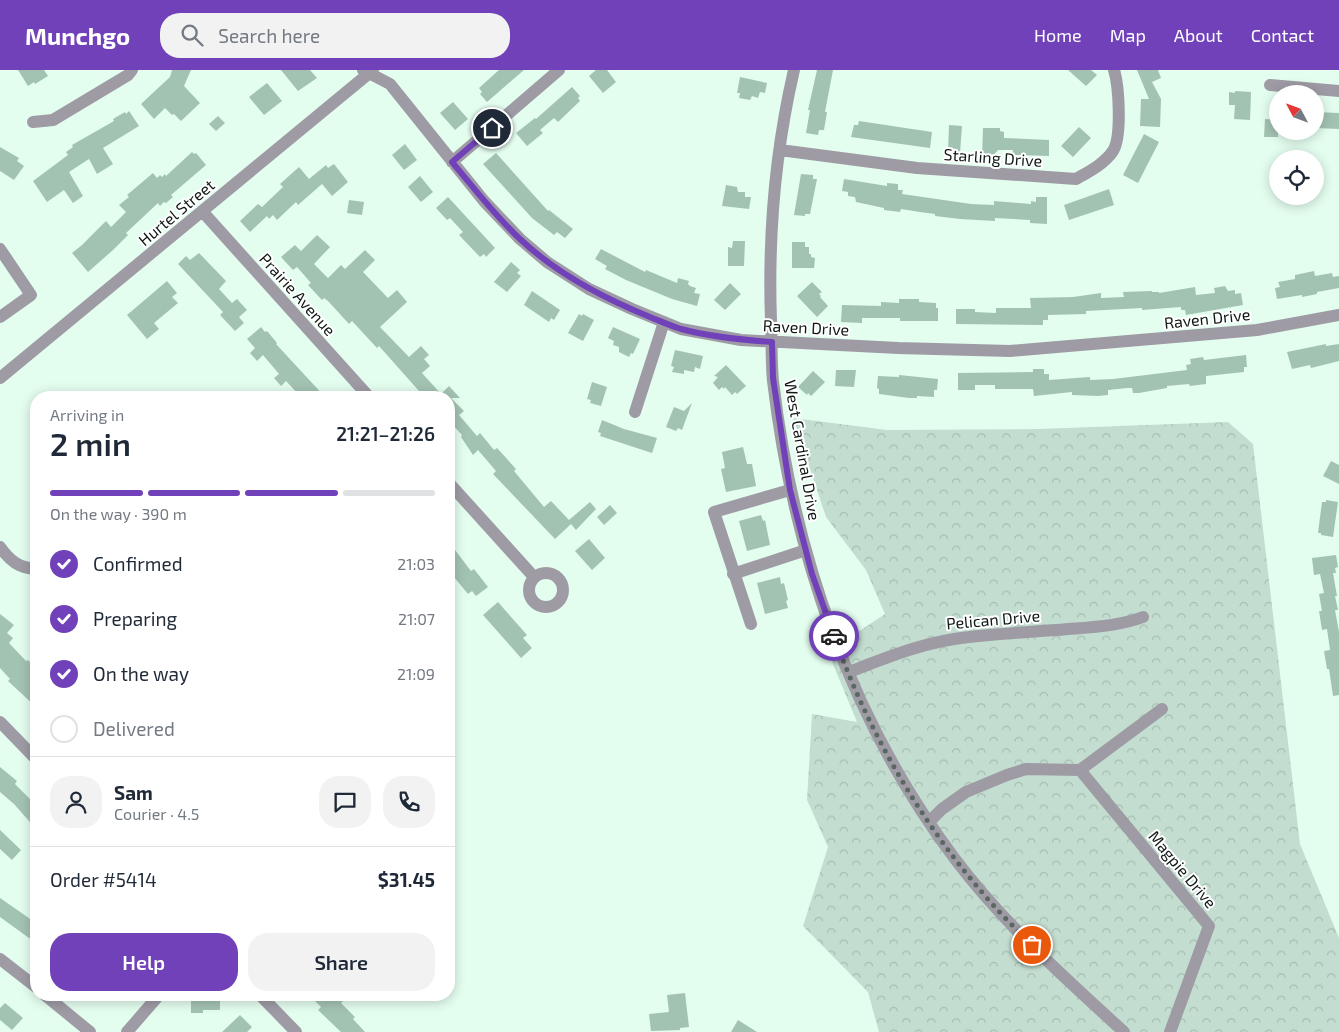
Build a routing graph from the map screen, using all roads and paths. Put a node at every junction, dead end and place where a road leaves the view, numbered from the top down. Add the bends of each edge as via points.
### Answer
1 (132, 70) edge
2 (559, 70) edge
3 (794, 70) edge
4 (1114, 70) edge
5 (368, 71) edge
6 (1324, 90) edge
7 (1339, 92) edge
8 (33, 122) dead end
9 (780, 150) junction
10 (452, 162) junction
11 (202, 211) junction
12 (0, 249) edge
13 (1, 314) edge
14 (1339, 316) edge
15 (664, 322) junction
16 (772, 342) junction
17 (0, 378) edge
18 (364, 391) edge
19 (635, 412) dead end
20 (455, 490) edge
21 (790, 490) junction
22 (0, 548) edge
23 (806, 550) junction
24 (30, 568) edge
25 (733, 574) junction
26 (534, 577) dead end
27 (1143, 617) dead end
28 (751, 624) dead end
29 (849, 672) junction
30 (1162, 708) dead end
31 (0, 722) edge
32 (30, 753) edge
33 (1080, 770) junction
34 (929, 822) junction
35 (0, 959) edge
36 (30, 982) edge
37 (53, 1001) edge
38 (154, 1001) edge
39 (266, 1001) edge
40 (90, 1032) edge
41 (127, 1032) edge
42 (296, 1032) edge
43 (1124, 1032) edge
44 (1170, 1032) edge

1 - 8 street via 53,120
2 - 10 street
3 - 9 street, West Cardinal Drive
4 - 9 street, Starling Drive via 1118,83 1114,150 1097,167 1076,178 917,168
5 - 10 street, Raven Drive via 390,84
5 - 11 street, Hurtel Street
6 - 7 street
9 - 16 street, West Cardinal Drive via 771,231
10 - 15 street, Raven Drive via 520,239 547,262 589,289
11 - 17 street, Hurtel Street
11 - 18 street, Prairie Avenue
12 - 13 street via 31,295
14 - 16 street, Raven Drive via 1257,330 1010,351
15 - 16 street, Raven Drive via 681,329 724,337
15 - 19 street
16 - 21 street, West Cardinal Drive via 773,378
20 - 26 street
21 - 23 street, West Cardinal Drive
21 - 25 street via 714,512
22 - 24 street via 17,566
23 - 25 street
23 - 29 street, West Cardinal Drive
25 - 28 street
27 - 29 street, Pelican Drive via 1104,626 937,641
29 - 34 street, West Cardinal Drive via 899,776
30 - 33 street
31 - 32 street
33 - 34 street via 1026,770 1007,775 966,792
33 - 44 street, Magpie Drive via 1209,926
34 - 43 street, West Cardinal Drive via 955,860 1005,920
35 - 36 street
37 - 40 street
38 - 41 street
39 - 42 street

